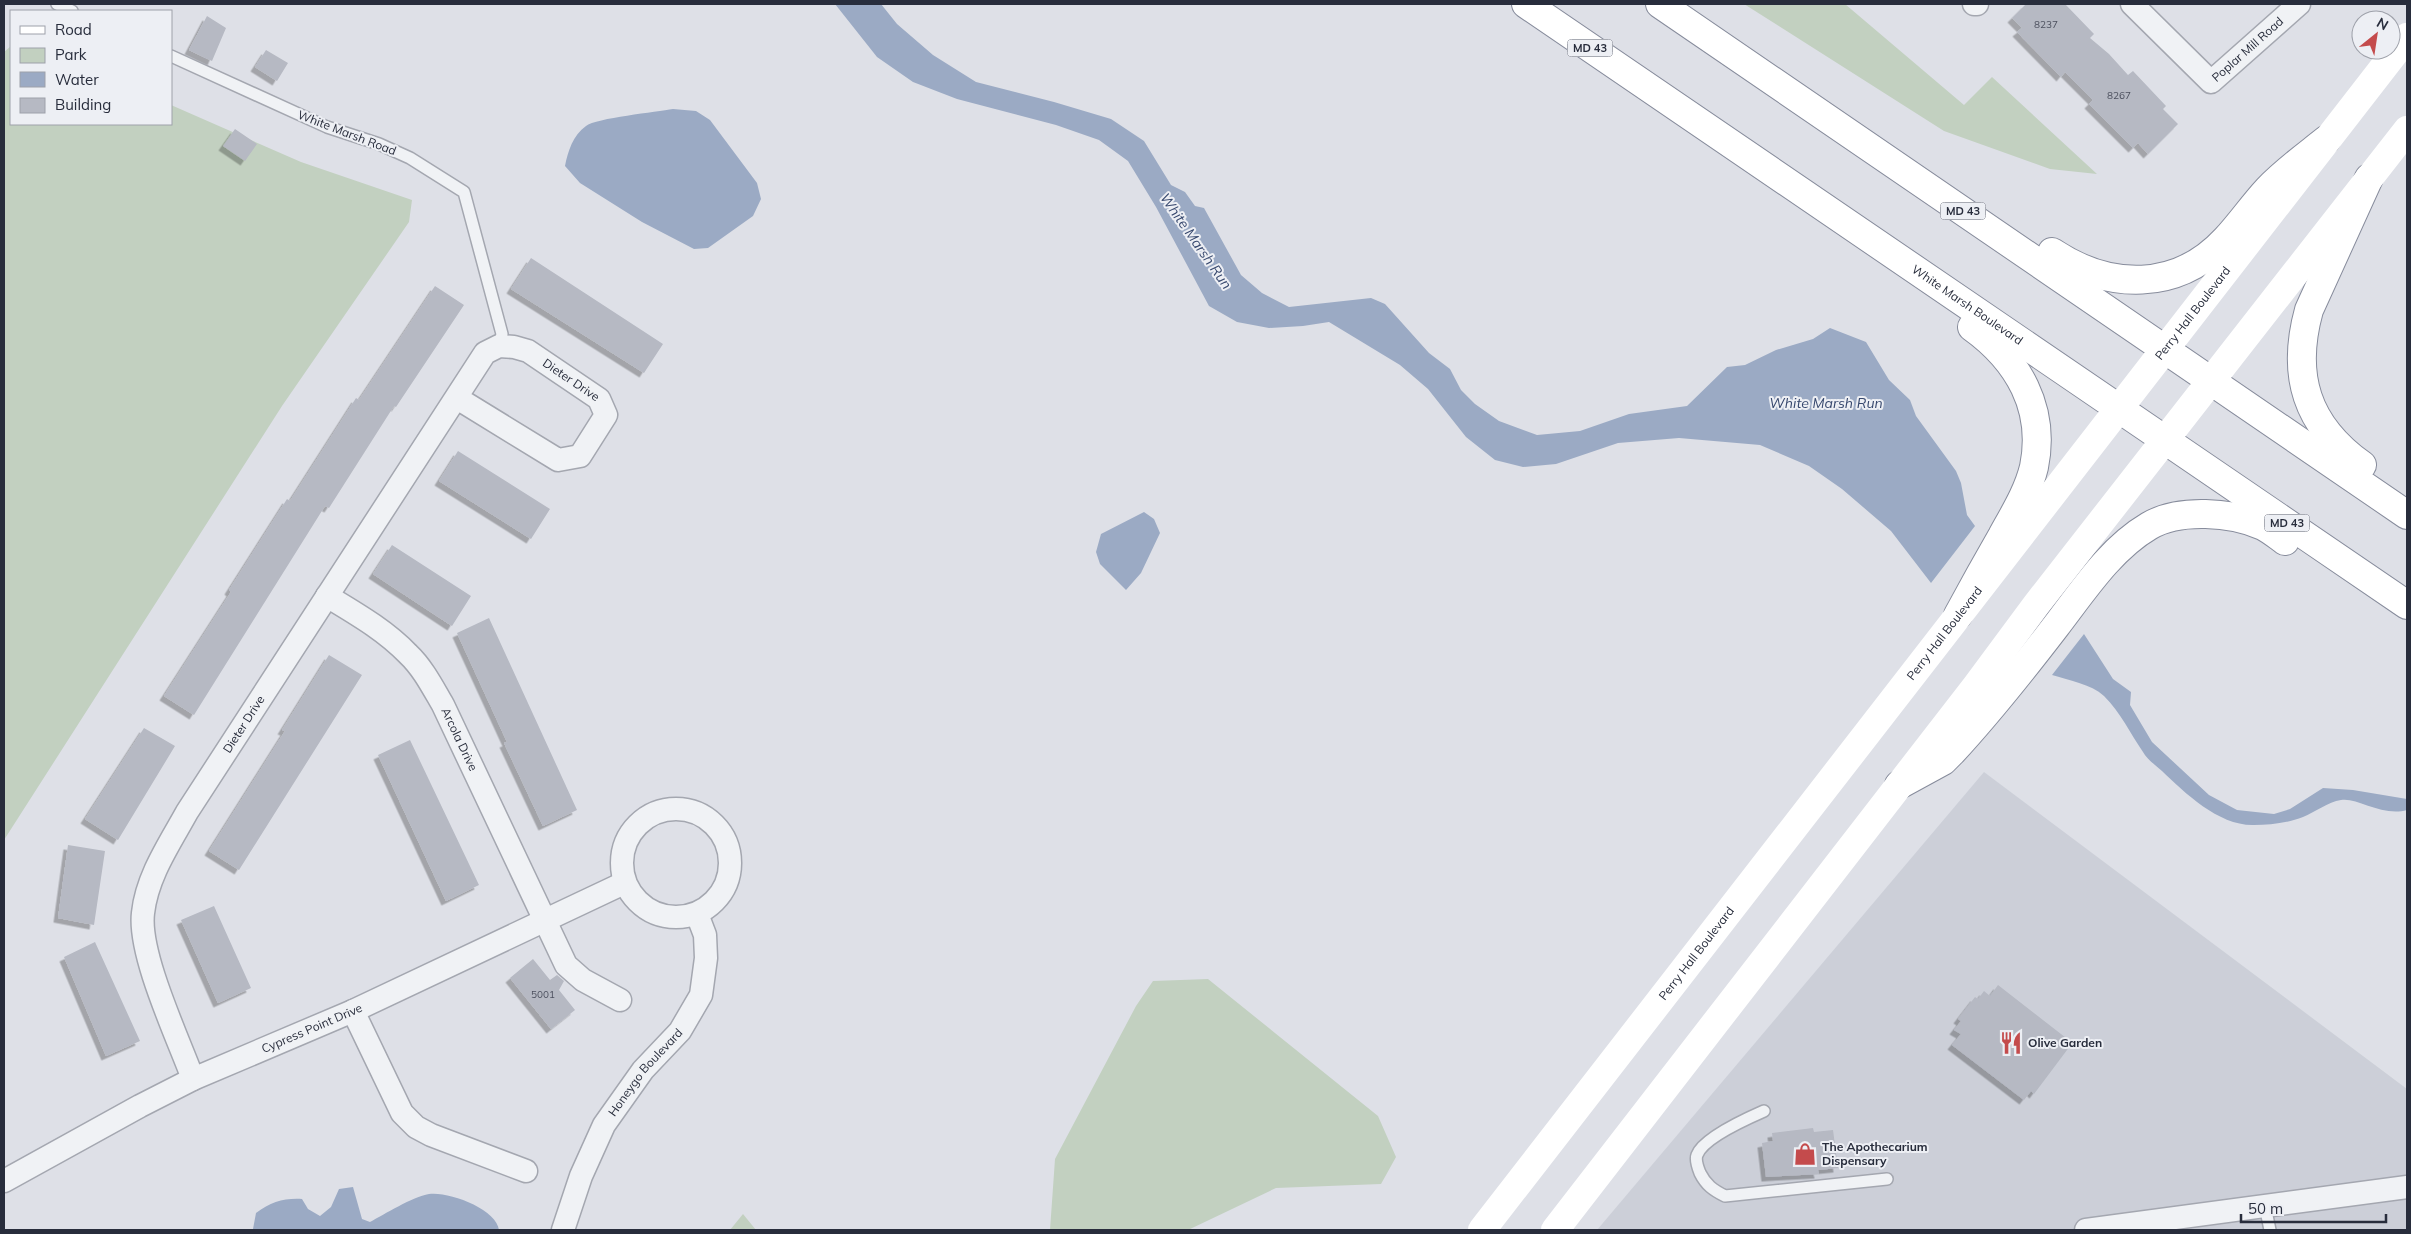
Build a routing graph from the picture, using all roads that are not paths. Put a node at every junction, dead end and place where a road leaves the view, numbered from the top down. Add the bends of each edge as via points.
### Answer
1 (57, 4) edge
2 (1526, 4) edge
3 (1660, 4) edge
4 (2132, 4) edge
5 (2299, 4) edge
6 (70, 10) edge
7 (2407, 37) edge
8 (1589, 48) junction
9 (172, 56) edge
10 (1761, 72) junction
11 (2407, 130) edge
12 (2326, 140) junction
13 (2369, 178) junction
14 (499, 346) junction
15 (2165, 349) junction
16 (2212, 381) junction
17 (457, 398) junction
18 (2120, 408) junction
19 (2166, 440) junction
20 (2407, 498) edge
21 (2407, 515) edge
22 (327, 596) junction
23 (2407, 605) edge
24 (1958, 615) junction
25 (2407, 623) edge
26 (1899, 785) junction
27 (624, 883) junction
28 (697, 914) junction
29 (544, 920) junction
30 (620, 1000) dead end
31 (353, 1011) junction
32 (193, 1079) junction
33 (1764, 1111) dead end
34 (526, 1171) dead end
35 (1887, 1179) dead end
36 (4, 1181) edge
37 (2407, 1187) edge
38 (2265, 1206) junction
39 (563, 1230) edge
40 (1482, 1230) edge
41 (1555, 1230) edge
42 (2086, 1230) edge
43 (2270, 1230) edge

1 - 6 lane
2 - 8 main road, White Marsh Boulevard / MD 43
3 - 10 main road, MD 43
4 - 5 street, Poplar Mill Road via 2210,82
7 - 12 main road, Perry Hall Boulevard
8 - 18 main road, White Marsh Boulevard / MD 43
8 - 24 main road via 1824,226 1995,344 2020,375 2034,419 2034,466 2022,500
9 - 14 lane, White Marsh Road via 327,127 410,158 464,192 502,334
10 - 12 main road via 1916,162 2073,266 2115,279 2176,274 2197,263 2226,239 2281,176
10 - 15 main road, MD 43
11 - 13 main road
12 - 15 main road, Perry Hall Boulevard
13 - 16 main road
13 - 20 main road via 2309,310 2303,330 2303,375 2308,398 2326,434 2342,451
14 - 17 street, Dieter Drive via 486,353
14 - 17 street, Dieter Drive via 514,346 528,351 599,399 606,415 580,456 558,460
15 - 16 main road, MD 43
15 - 18 main road, Perry Hall Boulevard
16 - 19 main road
16 - 21 main road, MD 43
17 - 22 street, Dieter Drive
18 - 19 main road, White Marsh Boulevard / MD 43
18 - 24 main road, Perry Hall Boulevard
19 - 23 main road, White Marsh Boulevard / MD 43
19 - 26 main road
22 - 29 street, Arcola Drive via 389,637 409,654 427,679 443,705
22 - 32 street, Dieter Drive via 187,812 155,871 143,913 144,946
24 - 40 main road, Perry Hall Boulevard
25 - 26 main road via 2264,527 2217,514 2150,525 2132,537 2109,560 2006,690 1943,762
26 - 41 main road
27 - 28 street via 632,896 662,916
27 - 28 street via 623,846 644,818 660,810 678,808 696,812 714,824 724,836 730,853 730,872 724,889 712,904
27 - 29 street, Cypress Point Drive
28 - 39 street, Honeygo Boulevard via 705,935 706,958 701,995 680,1031 643,1070 604,1125 581,1176
29 - 30 street, Arcola Drive via 566,965 583,980
29 - 31 street, Cypress Point Drive
31 - 32 street, Cypress Point Drive
31 - 34 street via 402,1113 416,1127
32 - 36 street, Cypress Point Drive
33 - 35 lane via 1737,1123 1704,1145 1697,1155 1697,1166 1704,1181 1714,1190 1725,1196
37 - 38 street
38 - 42 street
38 - 43 lane

